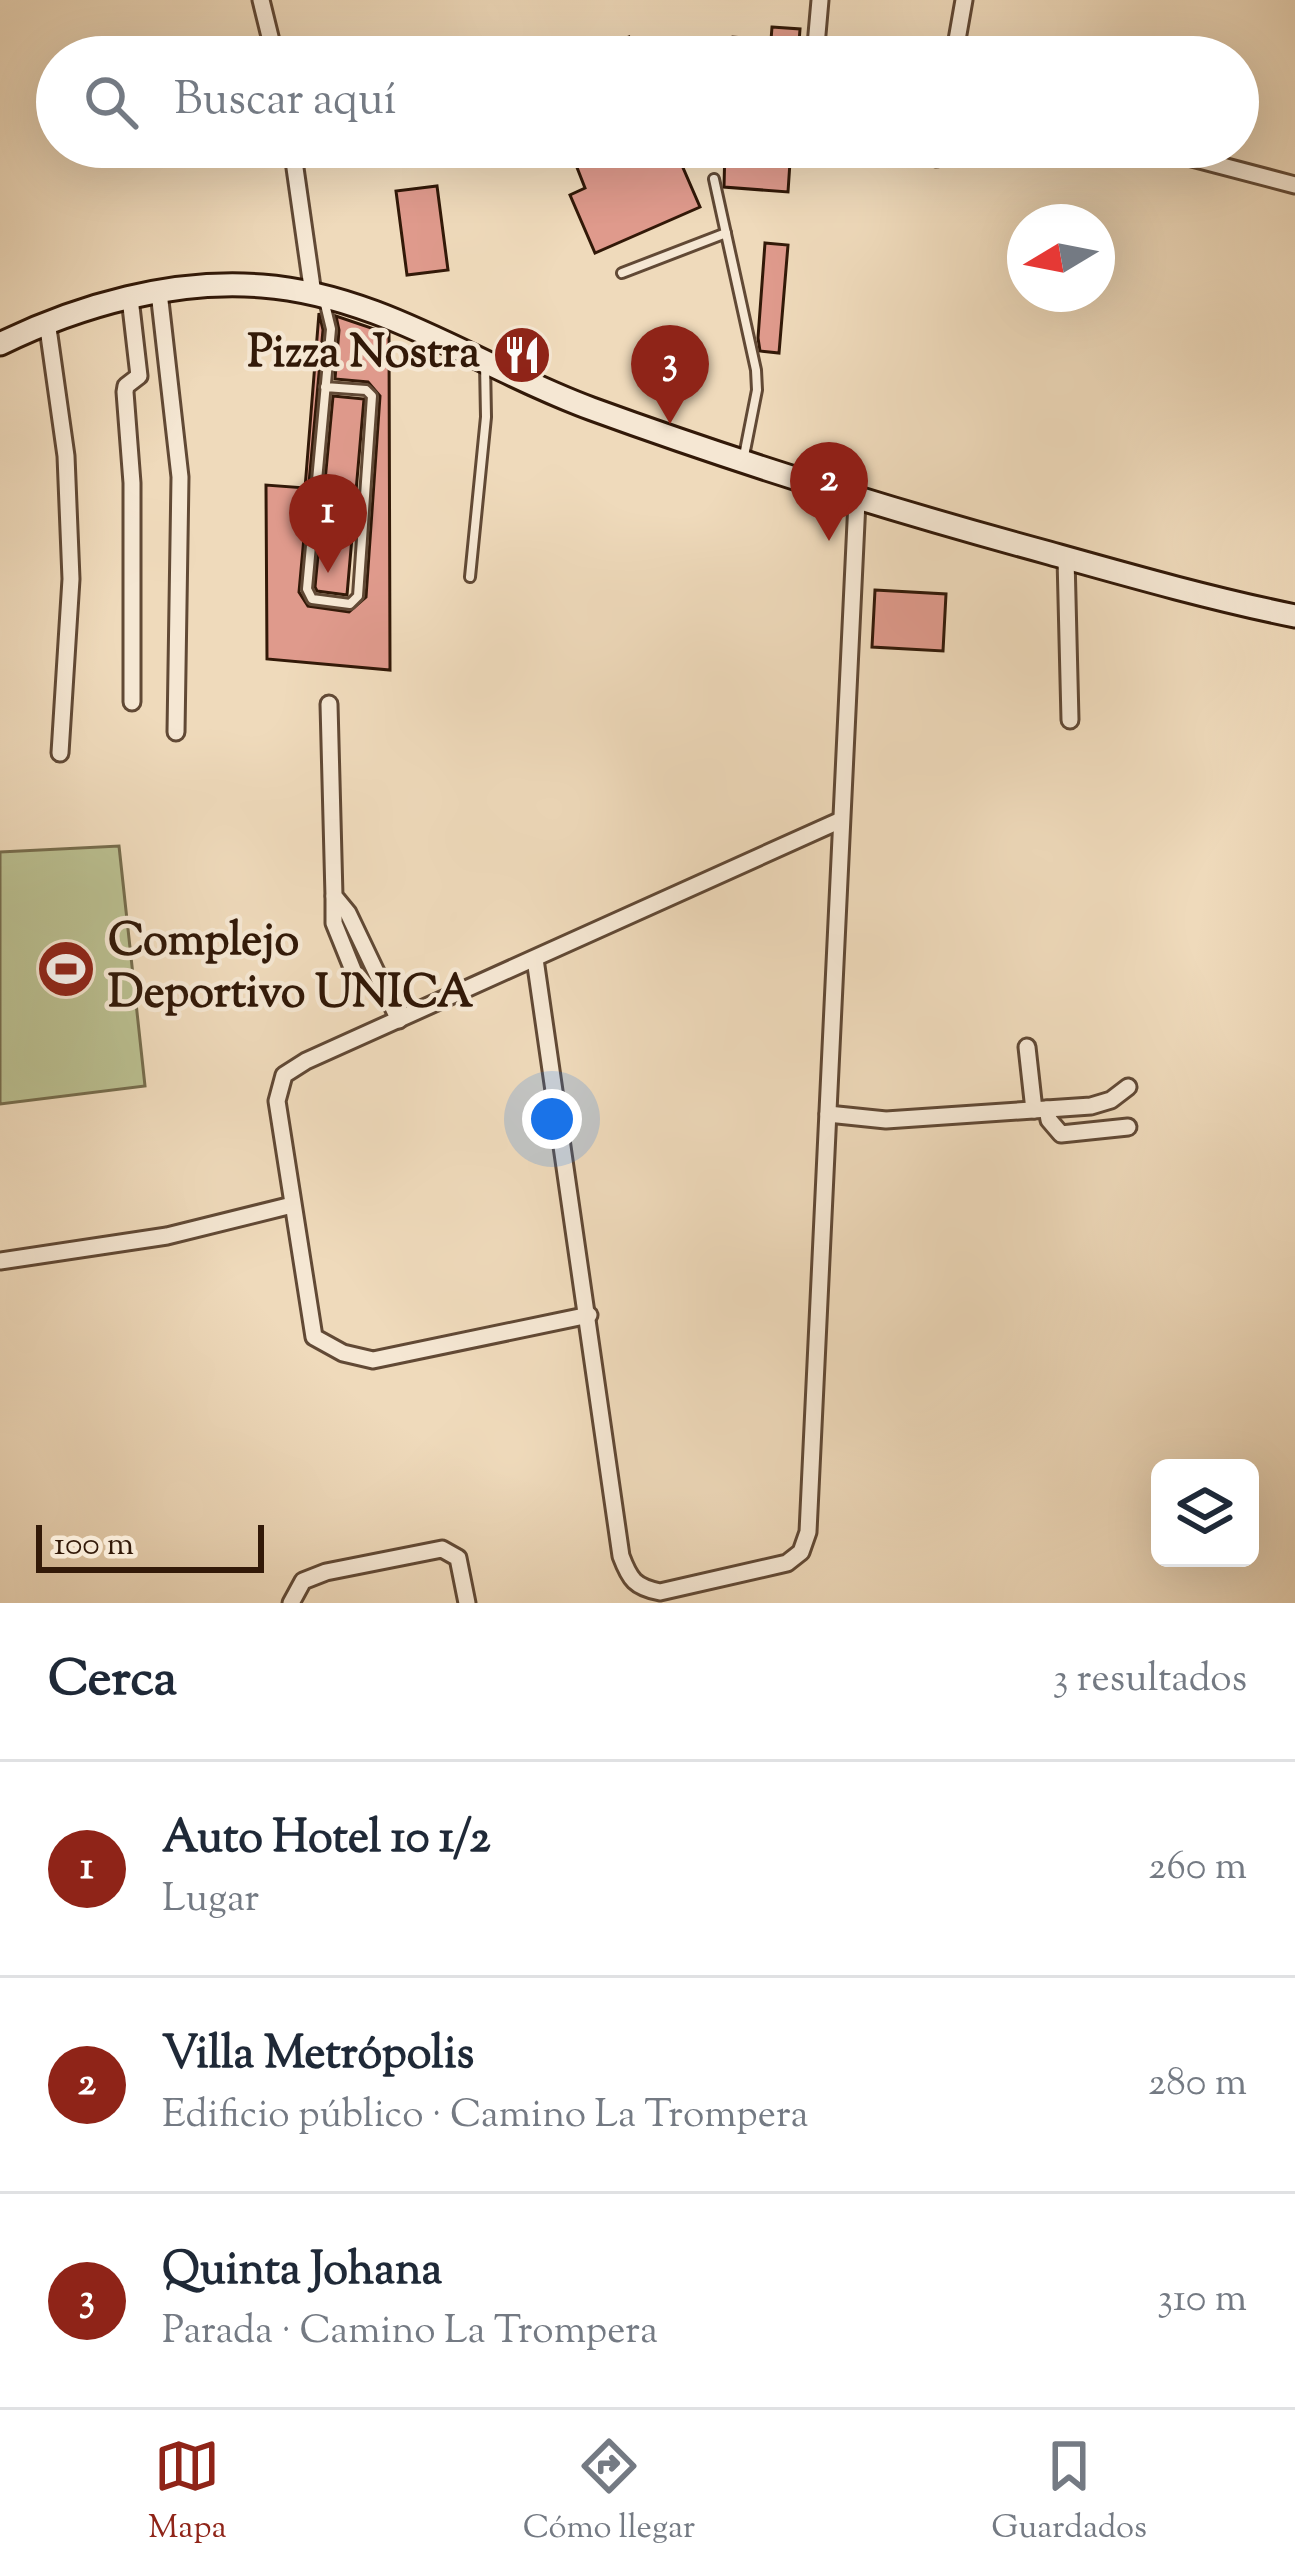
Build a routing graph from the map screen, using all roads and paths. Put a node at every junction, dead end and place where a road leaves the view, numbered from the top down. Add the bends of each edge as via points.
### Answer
1 (261, 0) edge
2 (820, 0) edge
3 (964, 0) edge
4 (270, 36) edge
5 (817, 36) edge
6 (958, 36) edge
7 (296, 168) edge
8 (1232, 168) edge
9 (714, 179) dead end
10 (1295, 184) edge
11 (726, 233) junction
12 (622, 273) dead end
13 (159, 292) junction
14 (318, 296) junction
15 (130, 298) junction
16 (46, 321) junction
17 (0, 344) edge
18 (485, 362) junction
19 (325, 386) junction
20 (742, 462) junction
21 (857, 501) junction
22 (1066, 558) junction
23 (470, 577) dead end
24 (1295, 616) edge
25 (132, 702) dead end
26 (329, 704) dead end
27 (1070, 720) dead end
28 (176, 732) dead end
29 (60, 753) dead end
30 (842, 820) junction
31 (334, 896) junction
32 (535, 959) junction
33 (355, 975) dead end
34 (399, 1019) junction
35 (1027, 1047) dead end
36 (1128, 1087) dead end
37 (1040, 1110) junction
38 (827, 1114) junction
39 (1128, 1127) dead end
40 (292, 1205) junction
41 (0, 1261) edge
42 (589, 1315) junction
43 (291, 1603) edge
44 (467, 1603) edge

1 - 4 street
2 - 5 street
3 - 6 street
7 - 14 street
8 - 10 street
9 - 11 lane
11 - 12 lane
11 - 20 lane via 758,390
13 - 14 street via 264,286
13 - 15 street
13 - 28 street via 180,477
14 - 18 street
14 - 19 lane via 331,329
15 - 16 street
15 - 25 street via 139,376 125,392
16 - 17 street
16 - 29 street via 66,456 71,579
18 - 20 street
18 - 23 lane
19 - 19 lane via 307,589 312,599 350,604 358,596 372,396
20 - 21 street
21 - 22 street
21 - 30 street
22 - 24 street
22 - 27 street
26 - 31 street
30 - 32 street
30 - 38 street
31 - 33 street via 334,923
31 - 34 street
32 - 34 street
32 - 42 street
34 - 40 street via 284,1076 277,1101
35 - 37 street
36 - 37 street via 1091,1106
37 - 38 street via 886,1120
37 - 39 street via 1061,1134
38 - 42 street via 801,1552 787,1563 660,1592 629,1579
40 - 41 street via 167,1236
40 - 42 street via 314,1337 343,1354 373,1360
43 - 44 street via 303,1581 326,1572 442,1549 458,1558

